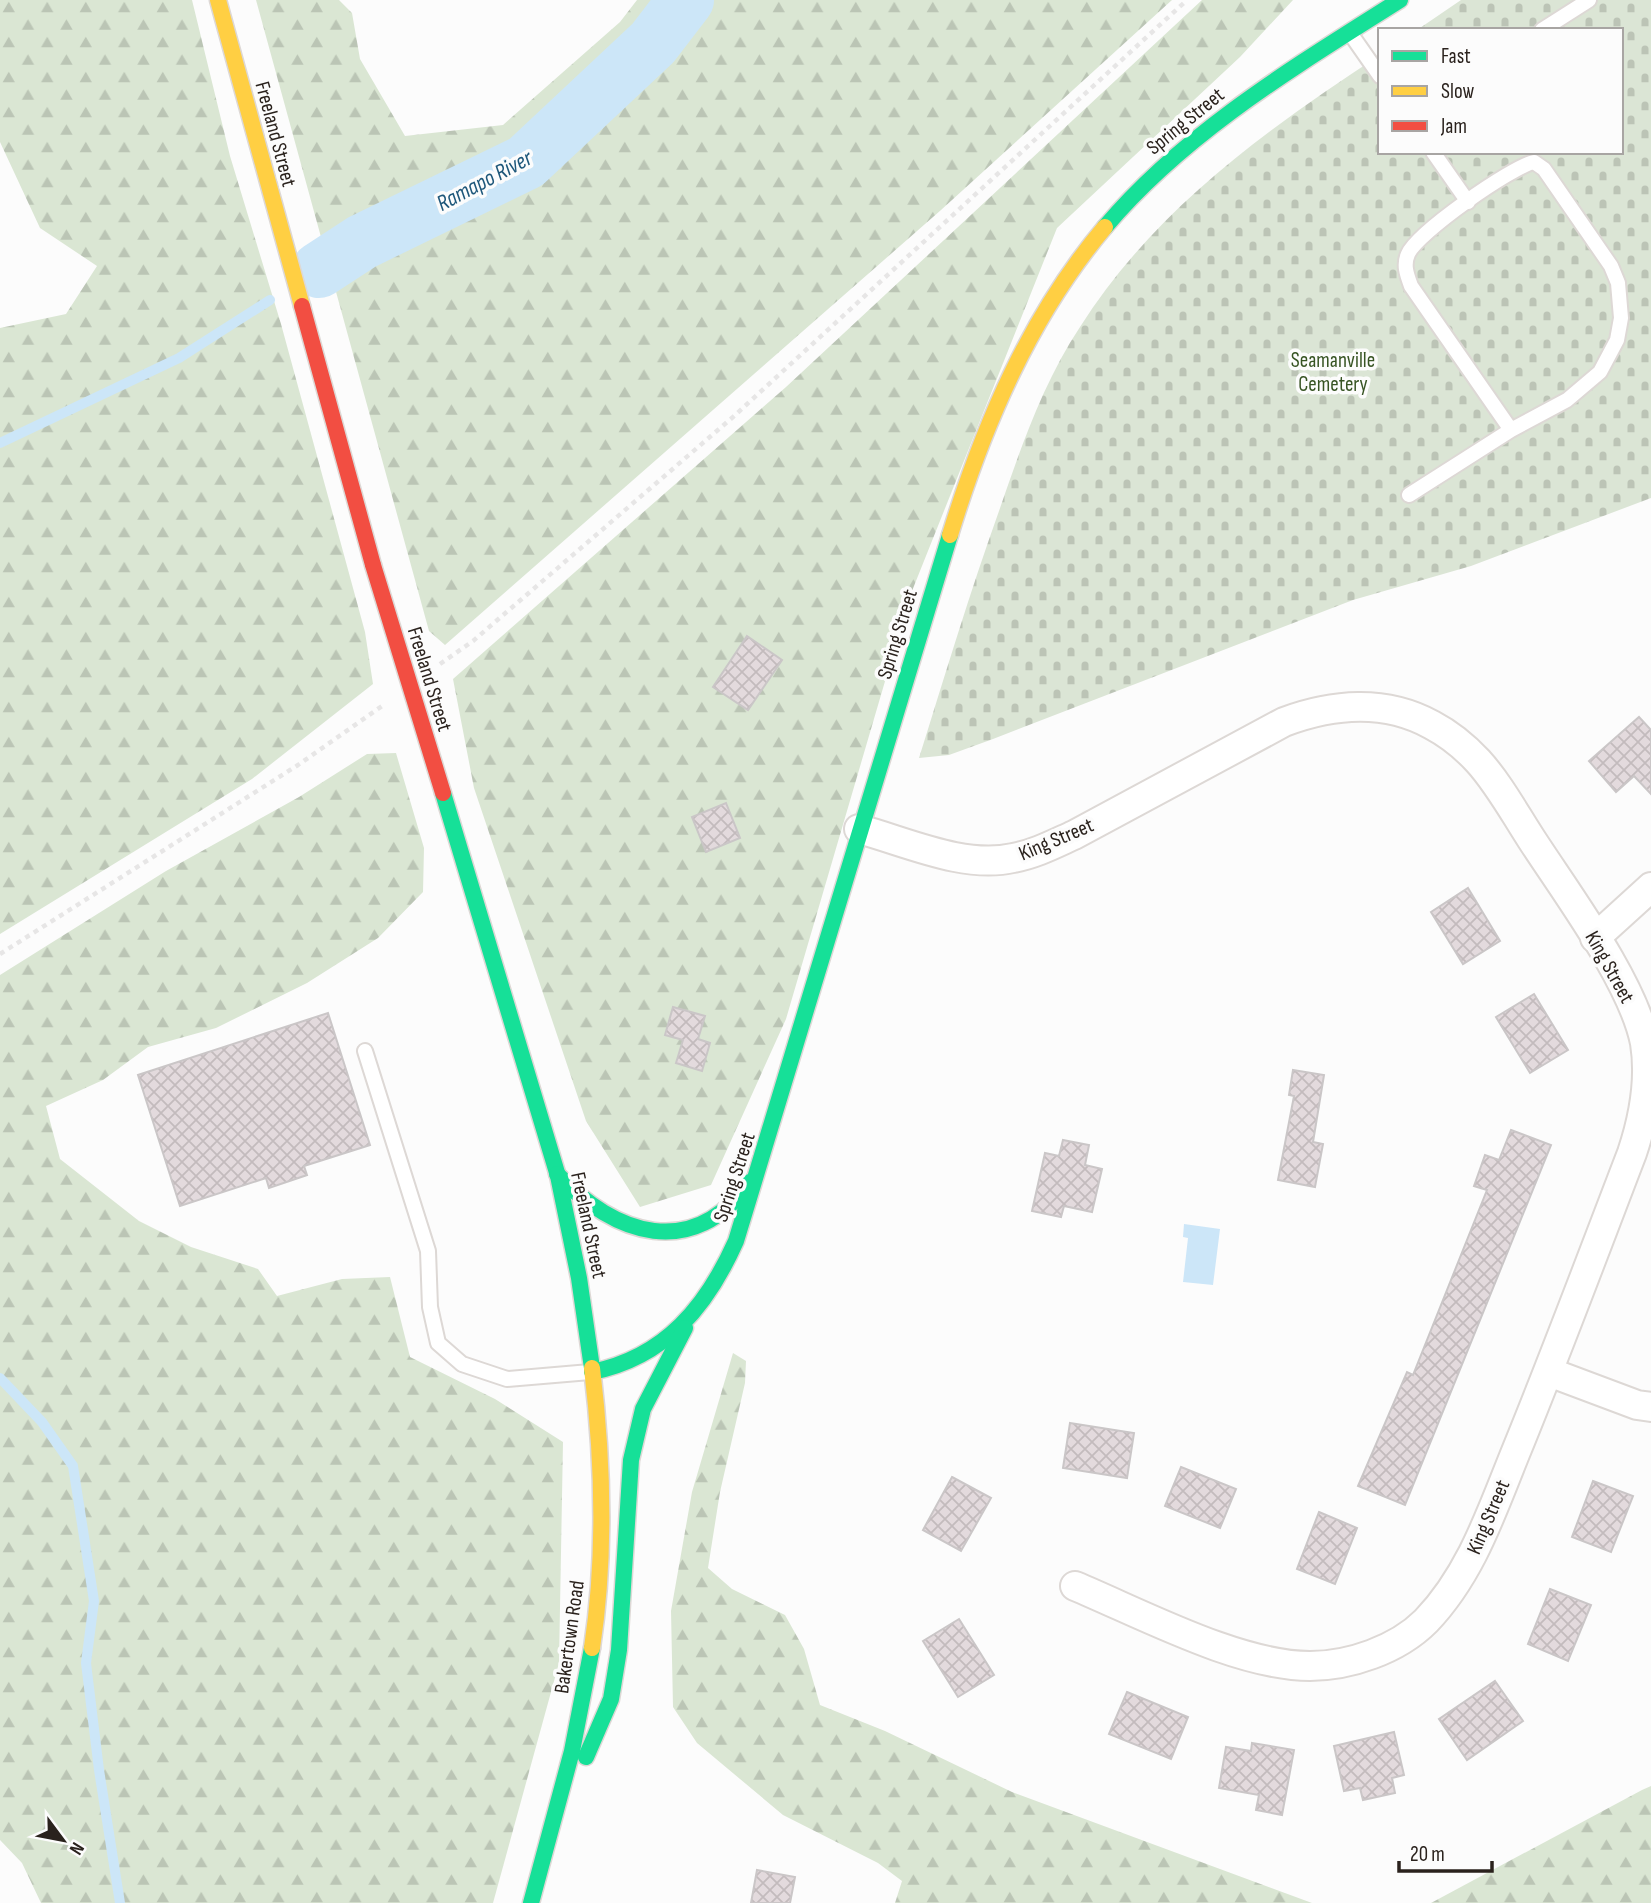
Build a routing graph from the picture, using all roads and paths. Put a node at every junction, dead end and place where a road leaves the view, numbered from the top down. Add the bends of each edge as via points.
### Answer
1 (218, 0) edge
2 (1187, 0) edge
3 (1400, 0) edge
4 (1589, 0) edge
5 (1545, 28) edge
6 (1349, 32) junction
7 (1378, 73) edge
8 (1434, 154) edge
9 (1468, 202) junction
10 (1511, 430) junction
11 (1409, 495) dead end
12 (429, 672) dead end
13 (386, 703) dead end
14 (859, 829) junction
15 (1651, 887) edge
16 (1595, 938) junction
17 (0, 954) edge
18 (365, 1051) dead end
19 (760, 1169) junction
20 (557, 1174) junction
21 (690, 1321) junction
22 (1549, 1371) junction
23 (592, 1372) junction
24 (1651, 1407) edge
25 (1075, 1586) dead end
26 (557, 1808) junction
27 (531, 1903) edge

1 - 20 street, Freeland Street, bridge via 373,565
2 - 12 path via 733,417 473,641
3 - 6 street, Spring Street
4 - 5 lane
6 - 7 lane
6 - 14 street, Spring Street via 1237,105 1154,174 1097,237 1046,306 996,402 960,502
8 - 9 lane
9 - 10 lane via 1419,237 1407,256 1407,275
9 - 10 lane via 1534,162 1544,169 1618,283 1621,317 1617,340 1600,372 1567,400
10 - 11 lane
13 - 17 path via 298,765
14 - 16 street, King Street via 965,858 1012,859 1074,835 1283,722 1339,707 1386,708 1434,725 1478,761
14 - 19 street, Spring Street
15 - 16 street
16 - 22 street, King Street via 1640,1025 1649,1074 1632,1153
18 - 23 lane via 428,1251 430,1307 438,1343 462,1364 507,1379
19 - 20 street via 731,1207 714,1220 667,1232 620,1224 577,1197
19 - 21 street, Spring Street via 719,1279
20 - 23 street, Freeland Street via 578,1268
21 - 23 street, Spring Street via 629,1360
21 - 26 street via 653,1385 631,1460 619,1650 611,1699
22 - 24 street
22 - 25 street, King Street via 1470,1561 1423,1623 1363,1658 1311,1666 1257,1660
23 - 26 street, Bakertown Road via 598,1460 598,1597 582,1698
26 - 27 street, Bakertown Road

